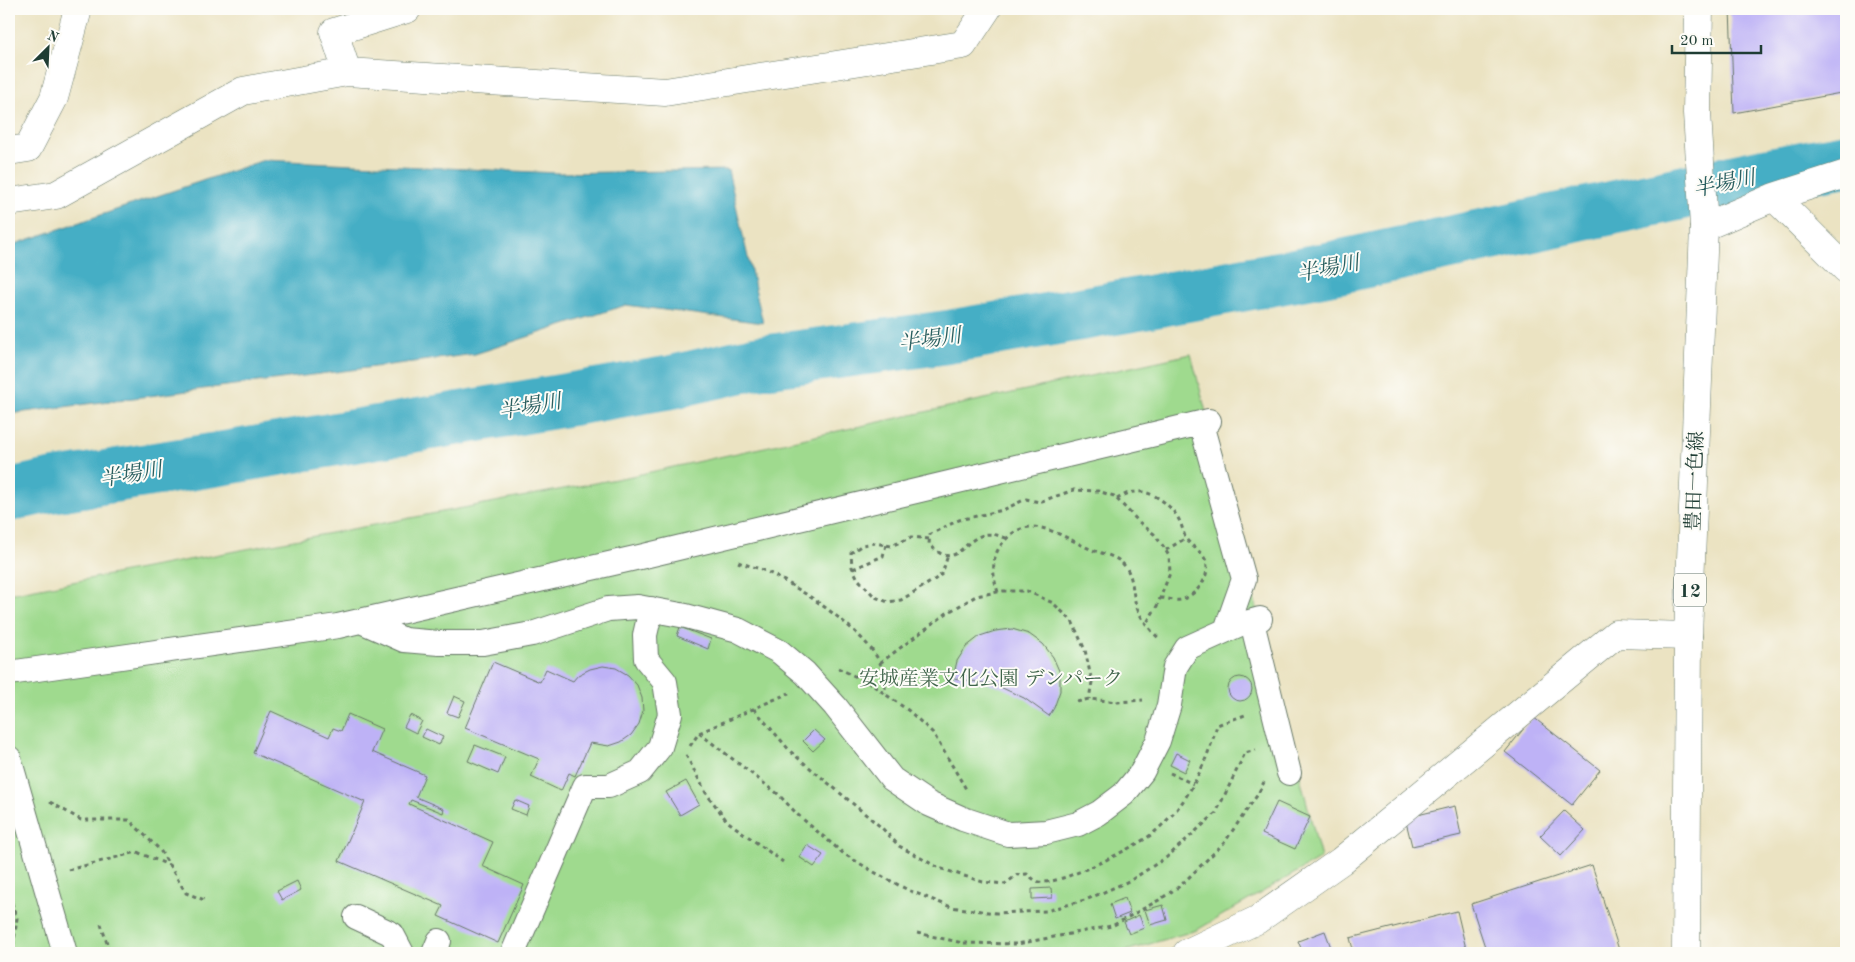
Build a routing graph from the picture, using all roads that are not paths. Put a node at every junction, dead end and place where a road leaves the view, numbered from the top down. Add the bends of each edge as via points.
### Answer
1 (78, 9) edge
2 (407, 9) edge
3 (987, 9) edge
4 (1699, 9) edge
5 (332, 20) edge
6 (347, 72) junction
7 (9, 151) edge
8 (1846, 174) edge
9 (1774, 197) junction
10 (9, 202) edge
11 (1704, 227) junction
12 (1846, 269) edge
13 (651, 609) junction
14 (362, 620) junction
15 (1226, 630) junction
16 (1688, 636) junction
17 (9, 673) edge
18 (9, 758) edge
19 (1288, 773) road end
20 (356, 917) dead end
21 (65, 953) edge
22 (402, 953) edge
23 (513, 953) edge
24 (1187, 953) edge
25 (1686, 953) edge

1 - 7 street via 54,98 28,148
2 - 5 street
3 - 6 street via 963,45 665,92
4 - 11 street, 豊田一色線 / 12 via 1697,113
5 - 6 street
6 - 10 street via 243,91 56,194
8 - 9 street
9 - 11 street
9 - 12 street
11 - 16 street, 豊田一色線 / 12
13 - 14 street via 638,606 608,609 532,634 483,643 404,640
13 - 15 street via 738,630 780,652 805,673 835,706 892,779 929,804 1008,834 1046,832 1078,824 1124,794 1142,772 1158,741 1175,667 1182,655 1187,648
13 - 23 street via 646,659 665,682 670,714 660,747 640,772 609,786 585,786
14 - 15 street via 1205,422 1244,579
14 - 17 street
15 - 19 street via 1256,621
16 - 24 street via 1616,634 1341,861 1257,920
16 - 25 street, 豊田一色線 / 12
18 - 21 street
20 - 22 street via 392,934

